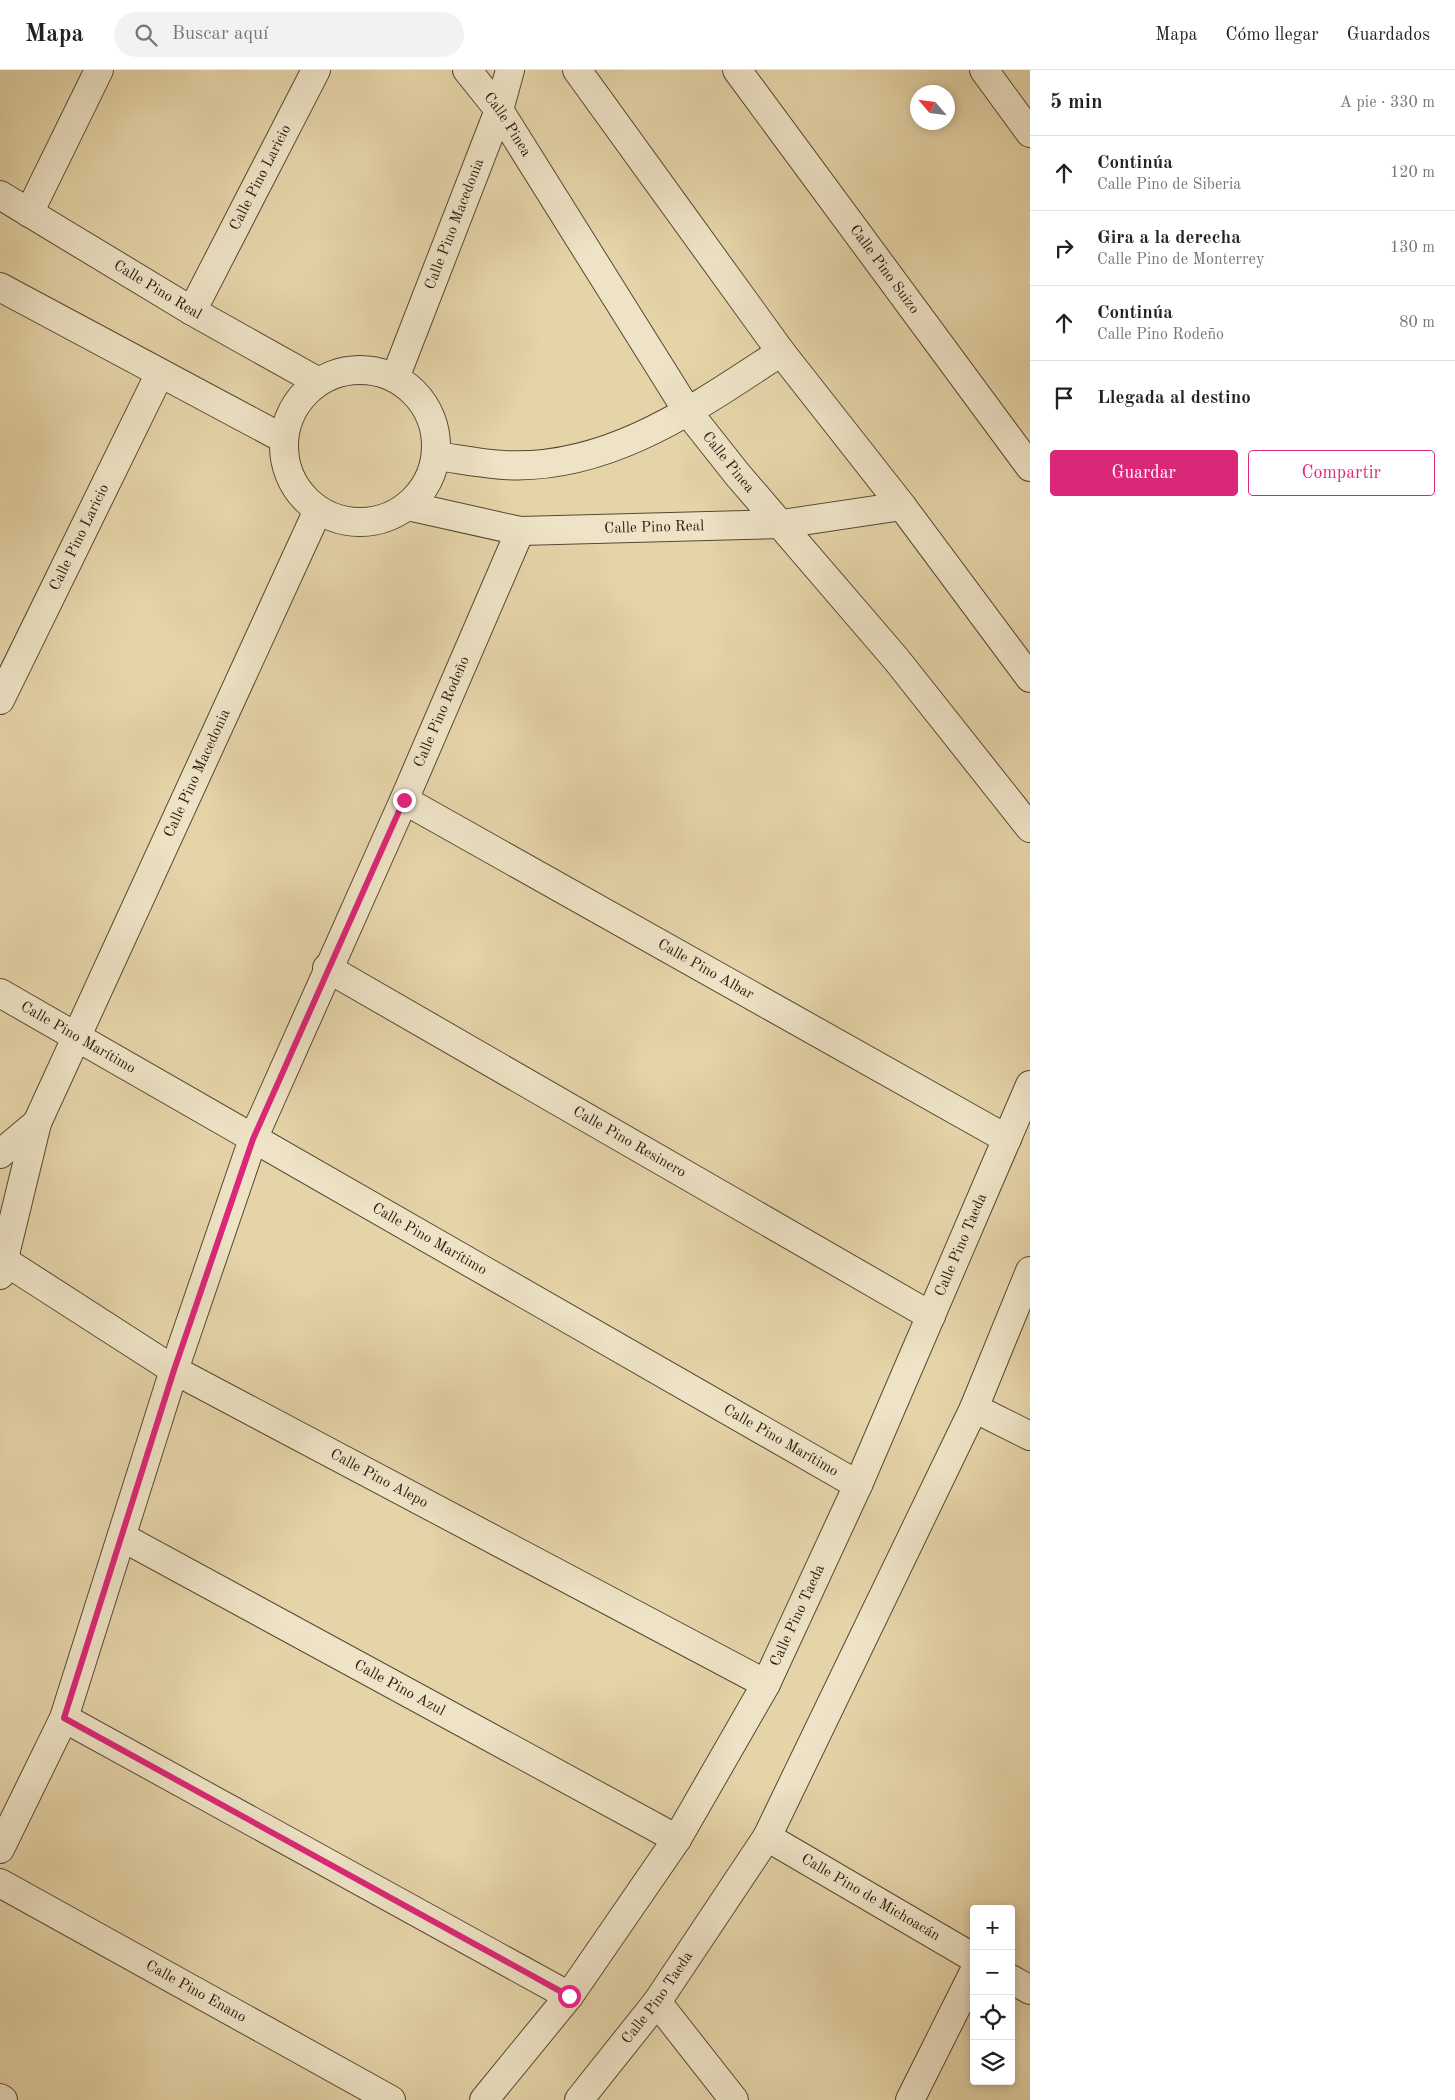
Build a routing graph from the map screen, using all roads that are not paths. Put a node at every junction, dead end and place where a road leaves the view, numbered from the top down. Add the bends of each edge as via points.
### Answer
1 (99, 70) edge
2 (316, 70) edge
3 (467, 70) edge
4 (510, 70) edge
5 (577, 70) edge
6 (737, 70) edge
7 (984, 70) edge
8 (499, 110) junction
9 (1030, 133) edge
10 (0, 196) edge
11 (29, 213) junction
12 (0, 287) edge
13 (192, 311) junction
14 (781, 352) junction
15 (160, 373) junction
16 (395, 378) junction
17 (317, 381) junction
18 (688, 412) junction
19 (284, 438) junction
20 (436, 456) junction
21 (1030, 467) edge
22 (408, 506) junction
23 (902, 506) junction
24 (318, 510) junction
25 (782, 524) junction
26 (520, 531) junction
27 (1030, 678) edge
28 (0, 700) edge
29 (404, 800) junction
30 (1030, 828) edge
31 (327, 968) junction
32 (0, 993) edge
33 (76, 1037) junction
34 (1030, 1084) edge
35 (37, 1123) junction
36 (253, 1139) junction
37 (1007, 1139) junction
38 (0, 1154) edge
39 (1, 1264) edge
40 (1030, 1271) edge
41 (930, 1316) junction
42 (174, 1370) junction
43 (974, 1408) junction
44 (1030, 1436) edge
45 (858, 1485) junction
46 (122, 1537) junction
47 (766, 1684) junction
48 (64, 1718) junction
49 (767, 1837) junction
50 (677, 1839) junction
51 (0, 1849) edge
52 (0, 1883) edge
53 (970, 1956) edge
54 (970, 1980) edge
55 (1015, 1981) edge
56 (1030, 1990) edge
57 (569, 1996) junction
58 (657, 2002) junction
59 (391, 2100) edge
60 (484, 2100) edge
61 (579, 2100) edge
62 (734, 2100) edge
63 (910, 2100) edge

1 - 11 street
2 - 13 street, Calle Pino Laricio
3 - 8 street, Calle Pinea
4 - 8 street, Calle Pino Macedonia
5 - 14 street
6 - 21 street, Calle Pino Suizo
7 - 9 street
8 - 16 street, Calle Pino Macedonia
8 - 18 street, Calle Pinea
10 - 11 street, Calle Pino Real
11 - 13 street, Calle Pino Real
12 - 15 street
13 - 17 street, Calle Pino Real
14 - 18 street
14 - 23 street
15 - 19 street
15 - 28 street, Calle Pino Laricio
16 - 17 street via 373,371 350,370
16 - 20 street via 414,391 428,410 436,433
17 - 19 street via 301,397
18 - 20 street via 614,448 552,462 505,465
18 - 25 street, Calle Pinea
19 - 24 street via 285,460 291,479 303,497
20 - 22 street via 427,484
22 - 24 street via 387,518 364,523 340,520
22 - 26 street, Calle Pino Real
23 - 25 street, Calle Pino Real
23 - 27 street
24 - 33 street, Calle Pino Macedonia
25 - 26 street, Calle Pino Real
25 - 30 street, Calle Pinea via 896,659
26 - 29 street, Calle Pino Rodeño
29 - 31 street, Calle Pino Rodeño
29 - 37 street, Calle Pino Albar
31 - 36 street, Calle Pino Rodeño
31 - 41 street, Calle Pino Resinero
32 - 33 street, Calle Pino Marítimo
33 - 35 street, Calle Pino Macedonia
33 - 36 street, Calle Pino Marítimo
34 - 37 street, Calle Pino Taeda
35 - 38 street
35 - 39 street
36 - 42 street, Calle Pino Rodeño
36 - 45 street, Calle Pino Marítimo
37 - 41 street, Calle Pino Taeda
39 - 42 street, Calle Pino Alepo
40 - 43 street, Calle Pino Taeda
41 - 45 street, Calle Pino Taeda
42 - 46 street, Calle Pino Rodeño
42 - 47 street, Calle Pino Alepo
43 - 44 street
43 - 49 street, Calle Pino Taeda
45 - 47 street, Calle Pino Taeda
46 - 48 street, Calle Pino Rodeño
46 - 50 street, Calle Pino Azul
47 - 50 street, Calle Pino Taeda
48 - 51 street, Calle Pino Rodeño
48 - 57 street
49 - 53 street, Calle Pino de Michoacán
49 - 58 street, Calle Pino Taeda
50 - 57 street, Calle Pino Taeda
52 - 59 street, Calle Pino Enano
54 - 63 street
55 - 56 street
57 - 60 street, Calle Pino Taeda
58 - 61 street, Calle Pino Taeda
58 - 62 street

